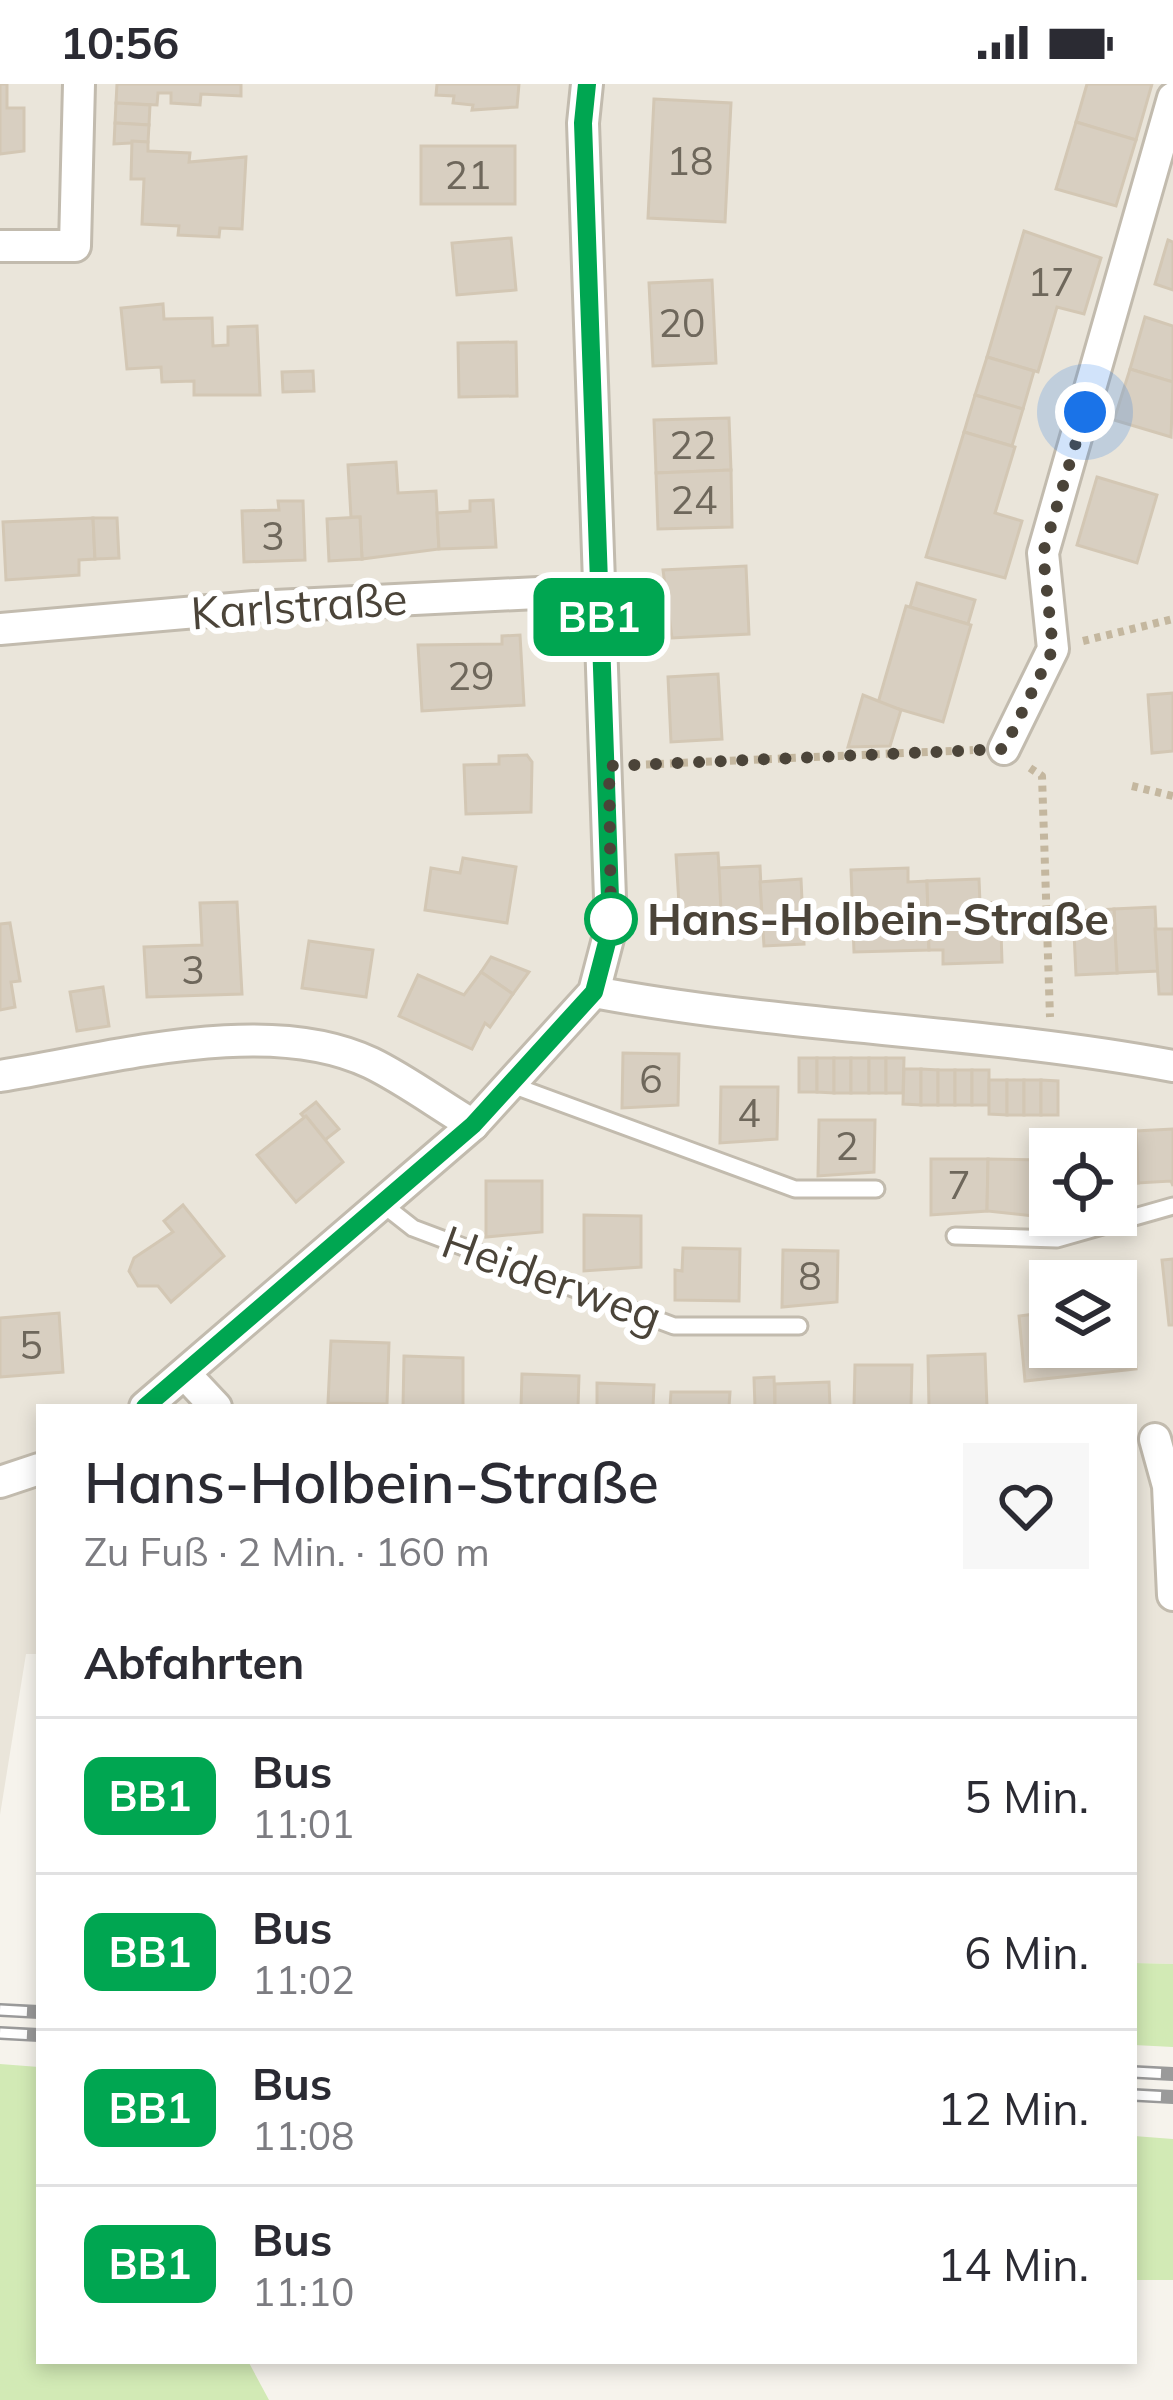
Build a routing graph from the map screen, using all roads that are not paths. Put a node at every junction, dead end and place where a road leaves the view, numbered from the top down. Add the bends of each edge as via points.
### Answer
1 (79, 84) edge
2 (587, 84) edge
3 (1173, 98) edge
4 (0, 247) edge
5 (598, 590) junction
6 (0, 629) edge
7 (1004, 749) road end
8 (594, 992) junction
9 (1173, 1066) edge
10 (0, 1076) edge
11 (512, 1085) junction
12 (473, 1125) junction
13 (876, 1189) dead end
14 (386, 1206) junction
15 (1173, 1206) edge
16 (955, 1237) dead end
17 (799, 1326) dead end
18 (185, 1374) junction
19 (149, 1404) edge
20 (213, 1404) edge
21 (1154, 1438) edge
22 (36, 1470) edge
23 (0, 1482) edge
24 (1173, 1595) edge

1 - 4 street via 74,245
2 - 5 street
3 - 7 street via 1043,553 1053,649
5 - 6 street, Karlstraße
5 - 8 street via 611,927
8 - 9 street via 1051,1043
8 - 11 street, Heiderweg
10 - 12 street via 288,1038 369,1061
11 - 12 street, Heiderweg
11 - 13 lane via 796,1190
12 - 14 street, Heiderweg
14 - 17 lane, Heiderweg via 413,1228 674,1326
14 - 18 street, Heiderweg
15 - 16 lane via 1057,1239
18 - 19 street, Heiderweg
18 - 20 street
21 - 24 street via 1168,1486
22 - 23 street

